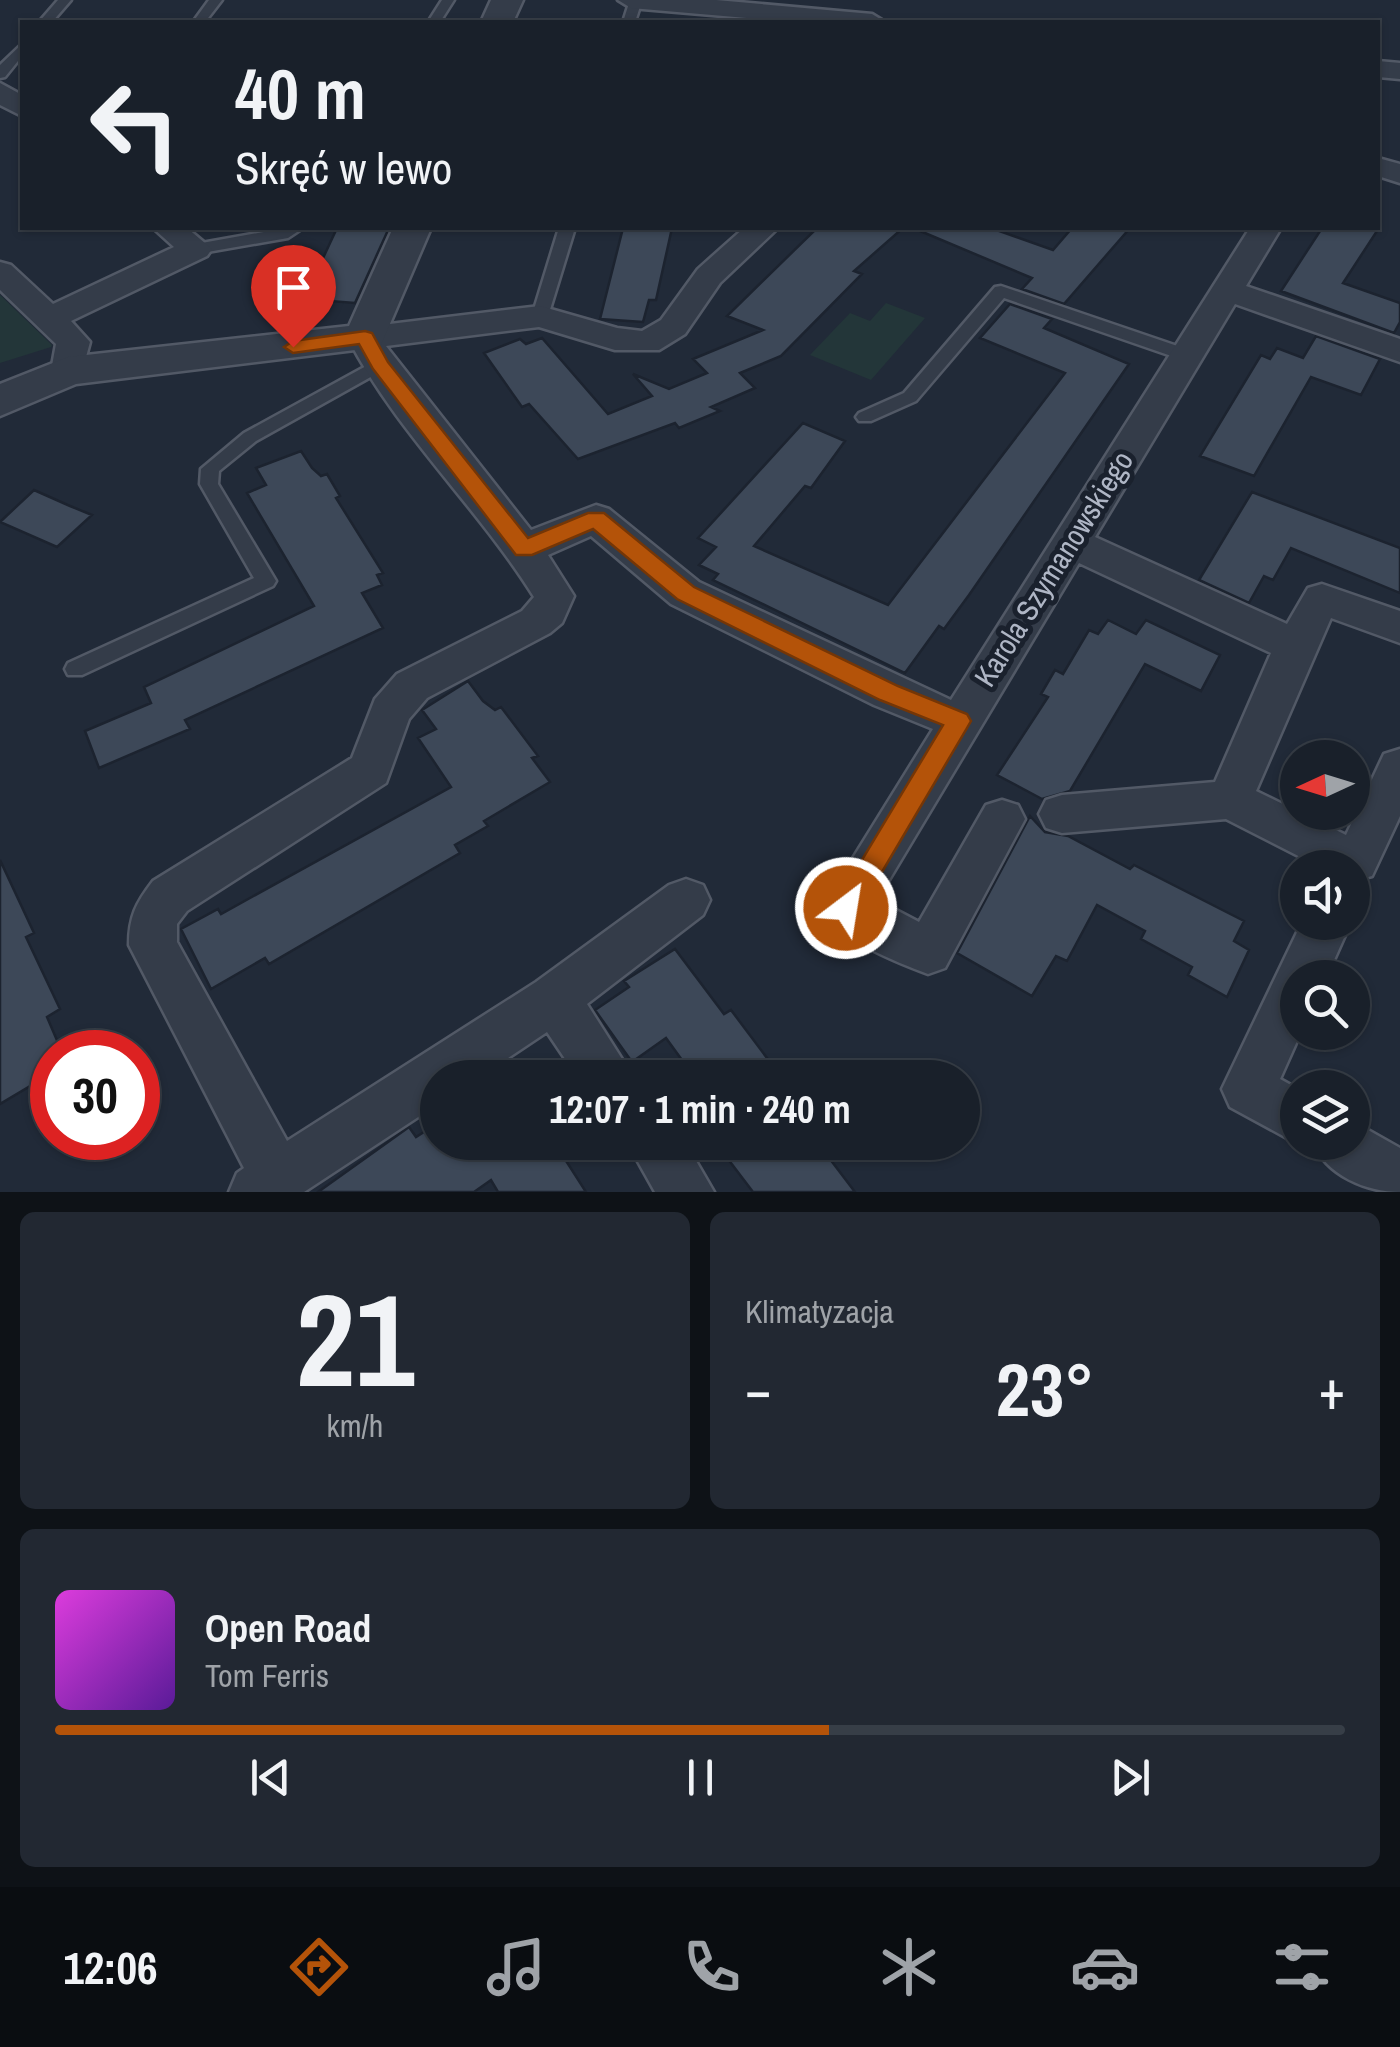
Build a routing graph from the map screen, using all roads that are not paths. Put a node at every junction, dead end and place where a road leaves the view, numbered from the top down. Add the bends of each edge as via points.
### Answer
1 (65, 0) edge
2 (216, 0) edge
3 (634, 0) edge
4 (750, 17) edge
5 (47, 20) edge
6 (200, 20) edge
7 (823, 20) edge
8 (20, 50) edge
9 (0, 74) edge
10 (0, 91) edge
11 (20, 106) edge
12 (171, 230) edge
13 (292, 230) edge
14 (411, 230) edge
15 (566, 230) edge
16 (760, 230) edge
17 (1264, 230) edge
18 (196, 249) junction
19 (0, 272) edge
20 (1226, 290) junction
21 (540, 316) junction
22 (49, 318) junction
23 (372, 351) junction
24 (1400, 351) edge
25 (1186, 355) junction
26 (68, 372) junction
27 (0, 401) edge
28 (865, 417) dead end
29 (1071, 543) junction
30 (524, 549) junction
31 (1400, 627) edge
32 (1295, 646) junction
33 (74, 669) dead end
34 (959, 721) junction
35 (1396, 786) edge
36 (1230, 800) junction
37 (1062, 814) dead end
38 (1002, 819) dead end
39 (1324, 850) edge
40 (1362, 850) edge
41 (686, 900) dead end
42 (554, 999) junction
43 (1280, 1022) edge
44 (596, 1060) edge
45 (1280, 1108) edge
46 (665, 1160) edge
47 (1370, 1160) edge
48 (1400, 1178) edge
49 (267, 1185) edge
50 (687, 1192) edge

1 - 5 lane
2 - 6 lane
3 - 4 street
4 - 7 street
8 - 9 lane
10 - 11 street
12 - 18 street
13 - 18 lane
14 - 23 street
15 - 21 lane
16 - 21 street via 709,276 673,327 648,342 615,340
17 - 20 street, Karola Szymanowskiego
18 - 22 street
19 - 22 street
20 - 24 street
20 - 25 street, Karola Szymanowskiego
21 - 23 street
22 - 26 street via 73,342
23 - 26 street
23 - 30 street
23 - 33 lane via 210,469 209,484 266,581
25 - 28 lane via 1001,290 910,397
25 - 29 street, Karola Szymanowskiego
26 - 27 street
29 - 32 street
29 - 34 street, Karola Szymanowskiego
30 - 34 street via 596,519 686,593
30 - 49 street via 552,587 552,606 543,617 412,686 390,710 370,770 170,896 153,920 153,945
31 - 32 street via 1322,600
32 - 36 street
34 - 38 street, Karola Szymanowskiego via 846,908 928,952
35 - 40 street
36 - 37 street
36 - 39 street
41 - 42 street
42 - 44 street
42 - 49 street
43 - 45 street via 1248,1089
46 - 50 street
47 - 48 street

